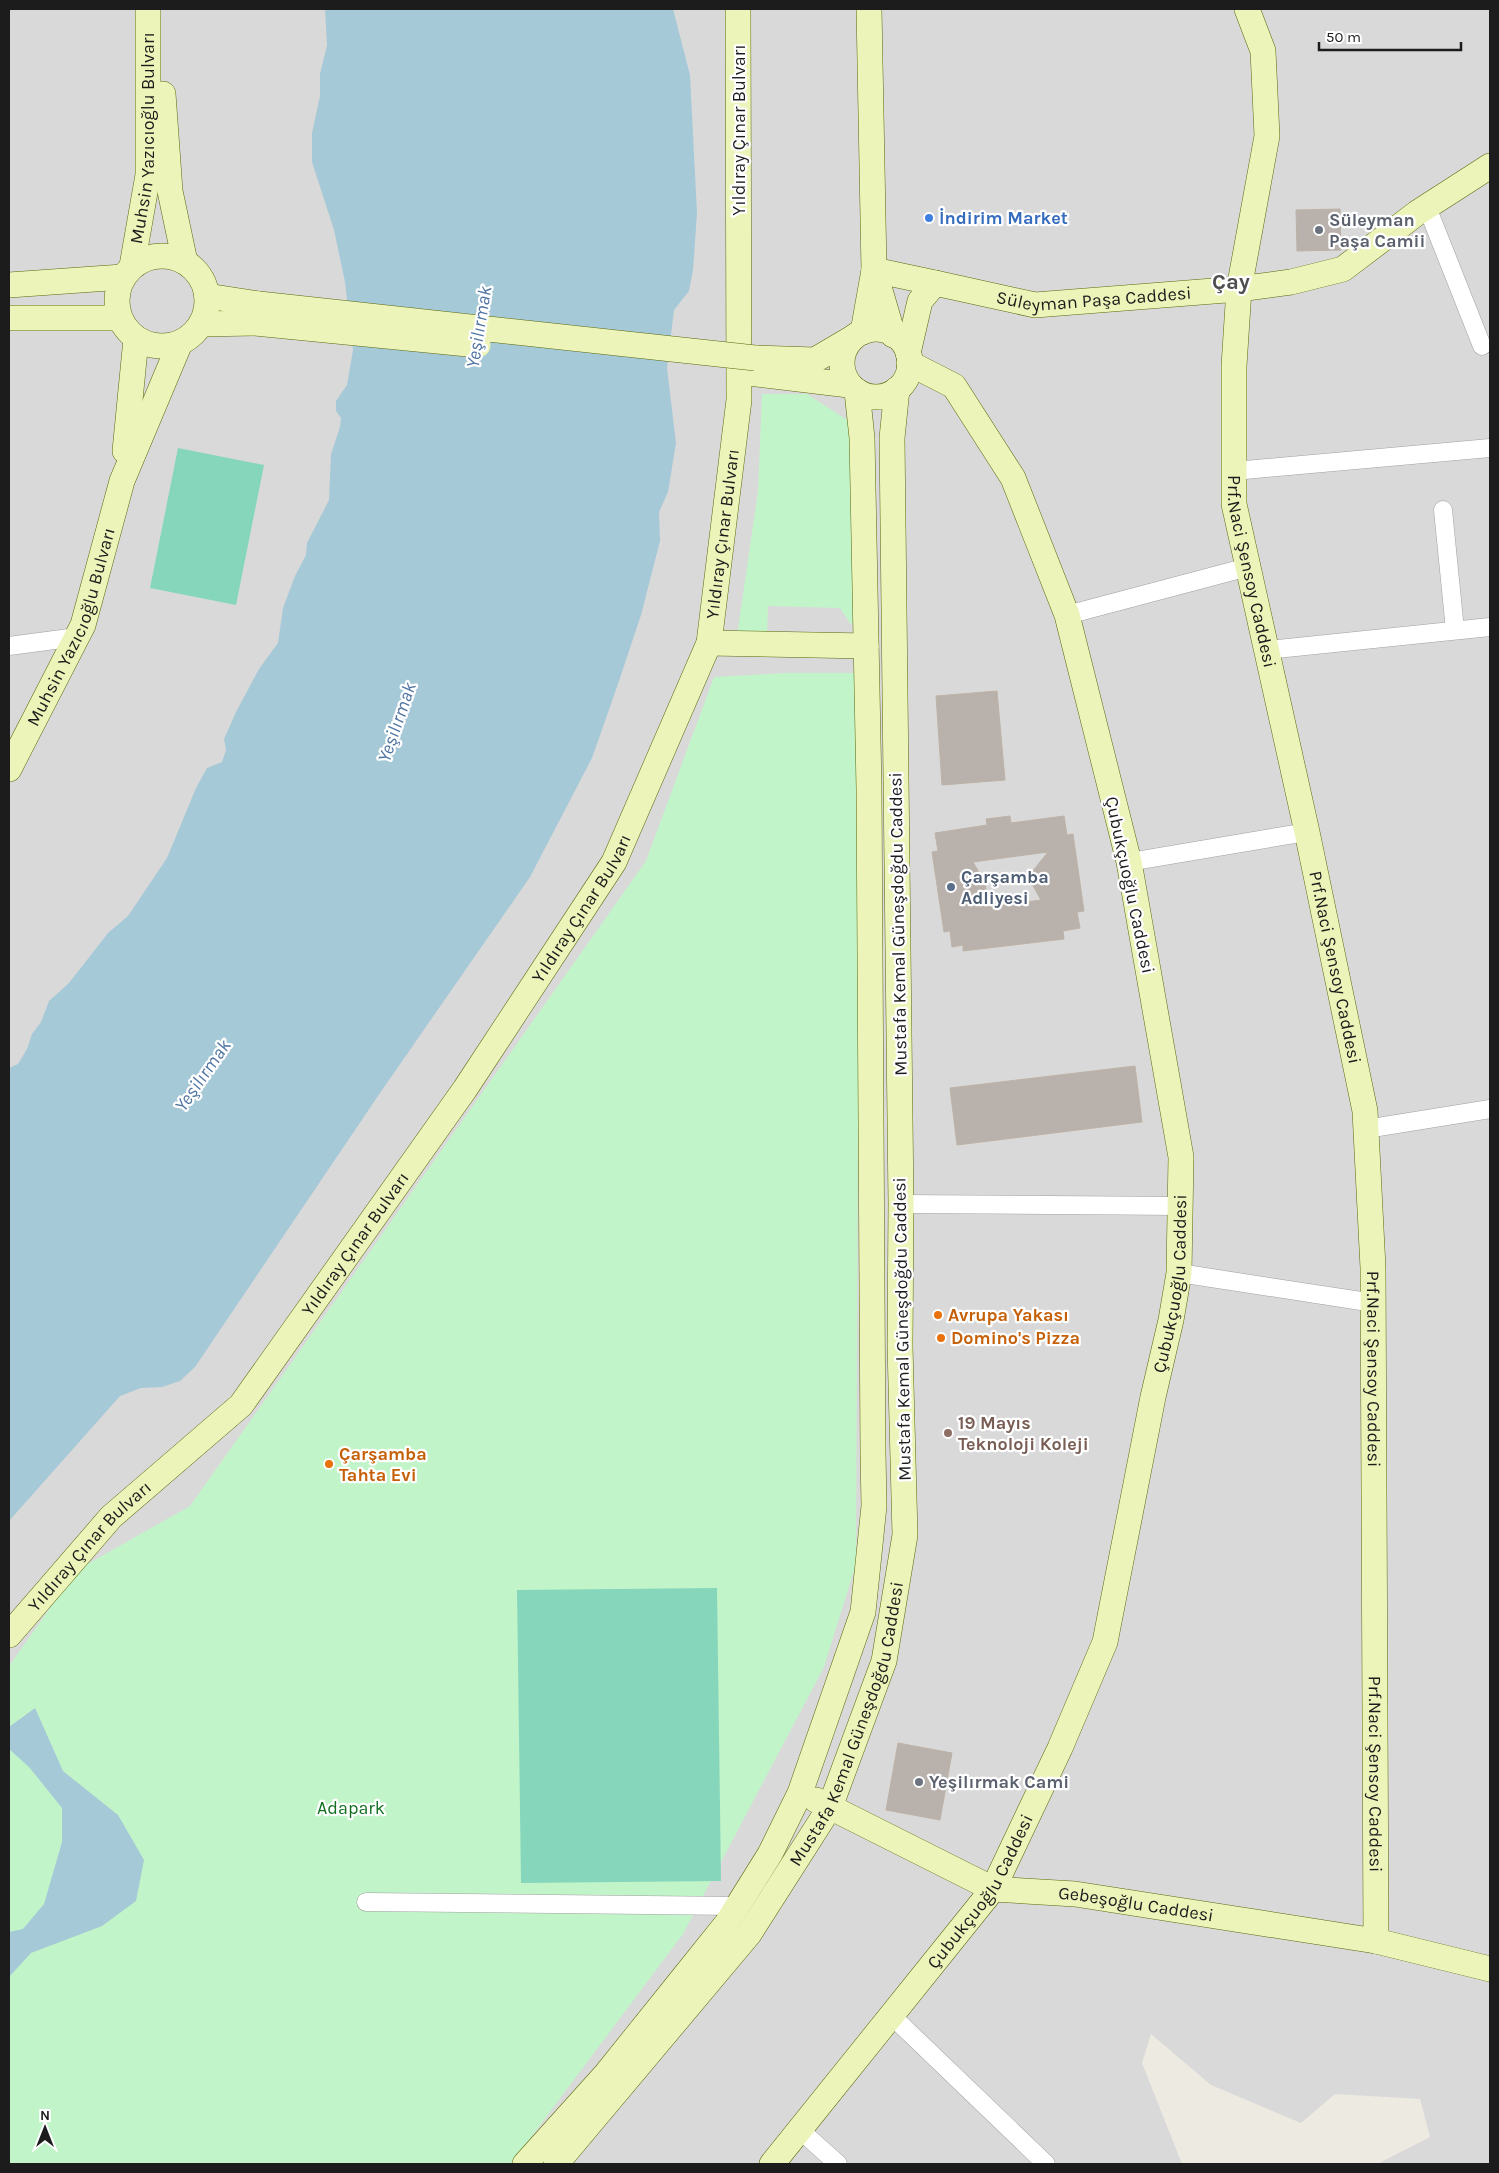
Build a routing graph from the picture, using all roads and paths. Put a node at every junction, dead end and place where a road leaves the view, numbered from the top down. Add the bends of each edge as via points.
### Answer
1 (148, 9) edge
2 (157, 9) edge
3 (738, 9) edge
4 (869, 9) edge
5 (1247, 9) edge
6 (1490, 166) edge
7 (1427, 207) junction
8 (185, 262) junction
9 (874, 270) junction
10 (128, 272) junction
11 (934, 283) junction
12 (9, 286) edge
13 (1239, 289) junction
14 (207, 296) junction
15 (256, 314) junction
16 (9, 318) edge
17 (119, 318) junction
18 (202, 324) junction
19 (858, 334) junction
20 (136, 339) junction
21 (180, 343) junction
22 (1482, 346) dead end
23 (903, 350) junction
24 (752, 366) junction
25 (853, 388) junction
26 (897, 389) junction
27 (1490, 448) edge
28 (1234, 472) junction
29 (122, 481) junction
30 (1442, 510) dead end
31 (1248, 566) junction
32 (1067, 615) junction
33 (1490, 627) edge
34 (1455, 630) junction
35 (77, 637) junction
36 (709, 643) junction
37 (9, 646) edge
38 (866, 646) junction
39 (1267, 650) junction
40 (9, 769) edge
41 (1307, 832) junction
42 (1129, 862) junction
43 (1490, 1109) edge
44 (1366, 1129) junction
45 (901, 1204) junction
46 (1181, 1206) junction
47 (1178, 1273) junction
48 (1374, 1303) junction
49 (9, 1635) edge
50 (800, 1793) junction
51 (830, 1807) junction
52 (993, 1889) junction
53 (366, 1902) dead end
54 (737, 1906) junction
55 (1376, 1941) junction
56 (1490, 1969) edge
57 (892, 2016) junction
58 (800, 2130) junction
59 (525, 2164) edge
60 (556, 2164) edge
61 (772, 2164) edge
62 (838, 2164) edge
63 (1046, 2164) edge

1 - 10 main road, Muhsin Yazıcıoğlu Bulvarı via 148,175
2 - 8 main road, Muhsin Yazıcıoğlu Bulvarı via 170,192
3 - 36 main road, Yıldıray Çınar Bulvarı via 739,400
4 - 9 main road
5 - 13 main road, Prf.Naci Şensoy Caddesi via 1263,50 1267,136
6 - 7 main road, Süleyman Paşa Caddesi
7 - 13 main road, Süleyman Paşa Caddesi via 1344,268 1291,282
7 - 22 street
8 - 10 main road via 158,256 144,259
8 - 14 main road via 196,271
9 - 11 main road, Süleyman Paşa Caddesi
9 - 19 main road
9 - 23 main road
10 - 12 main road
10 - 17 main road via 117,289
11 - 13 main road, Süleyman Paşa Caddesi via 1035,305
11 - 23 main road via 920,301
13 - 28 main road, Prf.Naci Şensoy Caddesi via 1234,366
14 - 15 main road
14 - 18 main road
15 - 18 main road
15 - 24 main road, bridge
16 - 17 main road
17 - 20 main road
18 - 21 main road
19 - 23 main road via 879,330
19 - 24 main road via 815,360
19 - 25 main road via 845,350 842,365
20 - 21 main road via 151,346 166,347
20 - 29 main road, Muhsin Yazıcıoğlu Bulvarı
21 - 29 main road, Muhsin Yazıcıoğlu Bulvarı
23 - 26 main road via 908,373
23 - 32 main road, Çubukçuoğlu Caddesi via 954,386 1013,478
24 - 25 main road
25 - 26 main road via 867,396 878,397
25 - 38 main road, Mustafa Kemal Güneşdoğdu Caddesi via 862,438
26 - 45 main road, Mustafa Kemal Güneşdoğdu Caddesi via 892,438
27 - 28 street
28 - 31 main road, Prf.Naci Şensoy Caddesi via 1234,504
29 - 35 main road, Muhsin Yazıcıoğlu Bulvarı
30 - 34 street
31 - 32 street
31 - 39 main road, Prf.Naci Şensoy Caddesi
32 - 42 main road, Çubukçuoğlu Caddesi
33 - 34 street
34 - 39 street
35 - 37 street
35 - 40 main road, Muhsin Yazıcıoğlu Bulvarı
36 - 38 main road
36 - 49 main road, Yıldıray Çınar Bulvarı via 614,862 454,1104 241,1405 112,1516
38 - 50 main road, Mustafa Kemal Güneşdoğdu Caddesi via 874,1506 863,1612
39 - 41 main road, Prf.Naci Şensoy Caddesi
41 - 42 street
41 - 44 main road, Prf.Naci Şensoy Caddesi via 1365,1111
42 - 46 main road, Çubukçuoğlu Caddesi via 1181,1157
43 - 44 street
44 - 48 main road, Prf.Naci Şensoy Caddesi
45 - 46 street
45 - 51 main road, Mustafa Kemal Güneşdoğdu Caddesi via 900,1346 905,1534 884,1661
46 - 47 main road, Çubukçuoğlu Caddesi
47 - 48 street
47 - 52 main road, Çubukçuoğlu Caddesi via 1105,1642 1060,1748
48 - 55 main road, Prf.Naci Şensoy Caddesi
50 - 51 main road, Gebeşoğlu Caddesi
50 - 54 main road, Mustafa Kemal Güneşdoğdu Caddesi via 770,1854
51 - 52 main road, Gebeşoğlu Caddesi
51 - 60 main road, Mustafa Kemal Güneşdoğdu Caddesi via 749,1934
52 - 55 main road, Gebeşoğlu Caddesi via 1075,1894
52 - 57 main road, Çubukçuoğlu Caddesi
53 - 54 street
54 - 59 main road, Mustafa Kemal Güneşdoğdu Caddesi via 727,1923 606,2074
55 - 56 main road, Gebeşoğlu Caddesi
57 - 58 main road, Çubukçuoğlu Caddesi
57 - 63 street
58 - 61 main road, Çubukçuoğlu Caddesi
58 - 62 street

